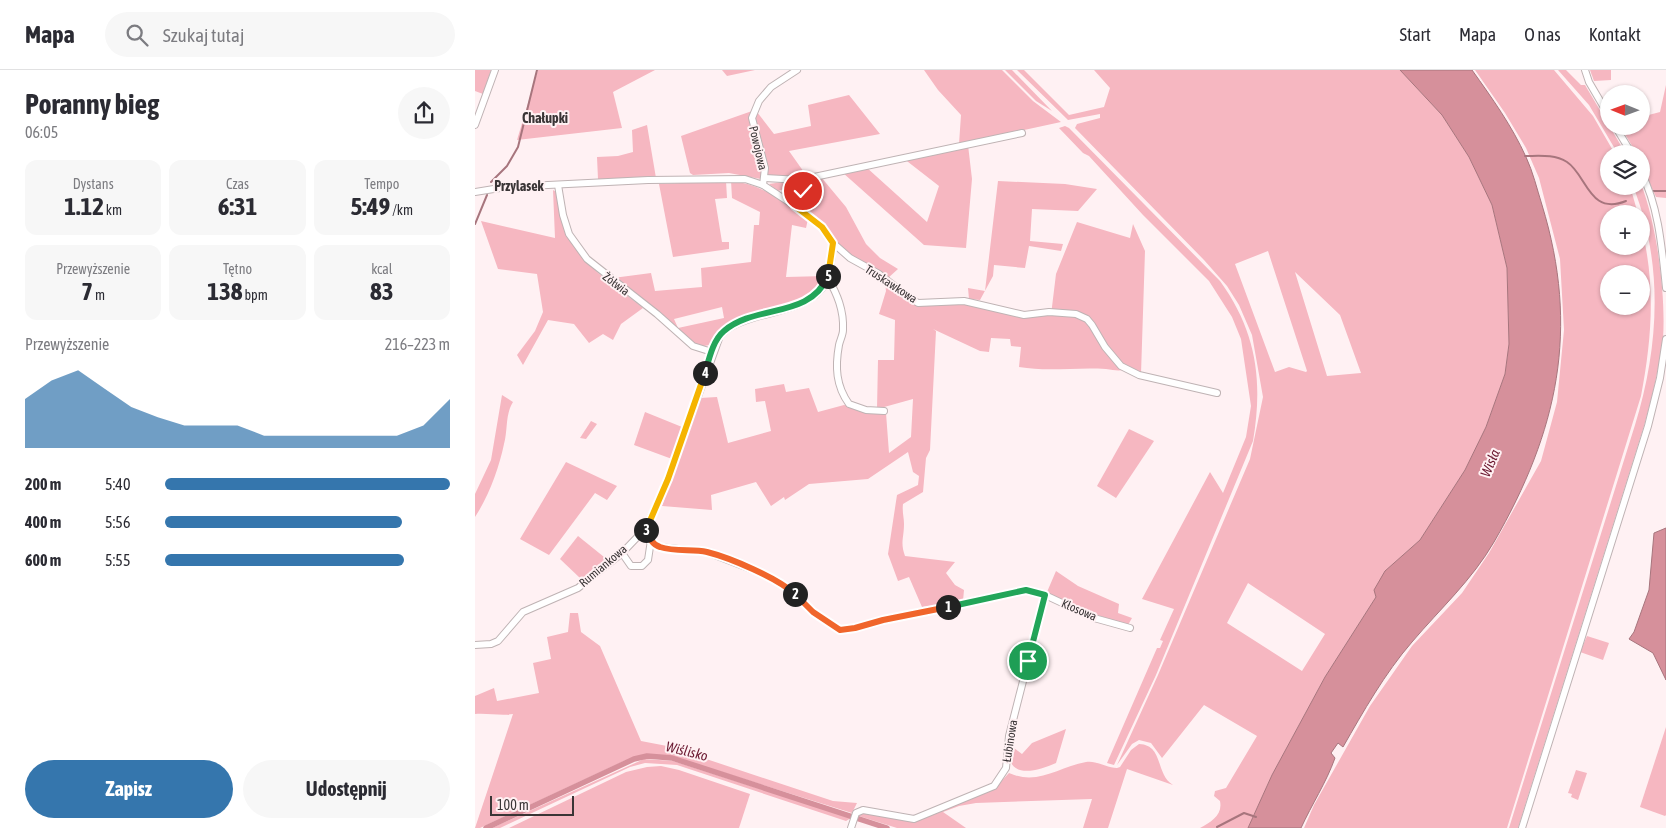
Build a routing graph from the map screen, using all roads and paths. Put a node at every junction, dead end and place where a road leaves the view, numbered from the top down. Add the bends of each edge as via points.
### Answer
1 (495, 70) edge
2 (797, 70) edge
3 (1585, 70) edge
4 (1600, 101) edge
5 (475, 125) edge
6 (1022, 133) dead end
7 (800, 180) junction
8 (764, 182) junction
9 (558, 185) junction
10 (475, 192) edge
11 (1650, 193) edge
12 (795, 206) junction
13 (833, 243) junction
14 (827, 278) junction
15 (1666, 288) edge
16 (1666, 339) edge
17 (712, 352) junction
18 (1217, 393) dead end
19 (884, 411) dead end
20 (646, 528) junction
21 (651, 540) junction
22 (622, 554) junction
23 (1045, 595) junction
24 (1131, 628) dead end
25 (475, 645) edge
26 (852, 825) edge
27 (1522, 828) edge

1 - 5 street
2 - 8 street, Powojowa via 771,87 759,101 752,118 765,168
3 - 4 street
6 - 7 street
7 - 8 street
7 - 12 street via 803,191
8 - 9 street, Truskawkowa via 731,178
8 - 12 street, Truskawkowa
9 - 10 street, Truskawkowa
9 - 17 street, Żółwia via 569,234 587,259 693,346
11 - 15 street
12 - 13 street, Truskawkowa via 822,227
13 - 14 street, Rumiankowa
13 - 18 street, Truskawkowa via 918,303 964,301 1024,315 1049,312 1083,316 1121,366 1139,375
14 - 17 street, Rumiankowa via 815,296 725,330
14 - 19 street via 839,301 842,317 837,368 840,390 849,404
16 - 27 street via 1647,426
17 - 20 street, Rumiankowa via 668,479
20 - 21 street
20 - 22 street, Rumiankowa
21 - 22 street via 648,560 642,566 631,566
21 - 23 street, Kłosowa via 659,547 707,552 759,572 787,587 813,612 840,630 1026,590
22 - 25 street, Rumiankowa via 578,588 523,612 498,641
23 - 24 street, Kłosowa via 1076,611
23 - 26 street, Łubinowa via 1009,736 1006,768 994,786 914,819 863,810 856,813

